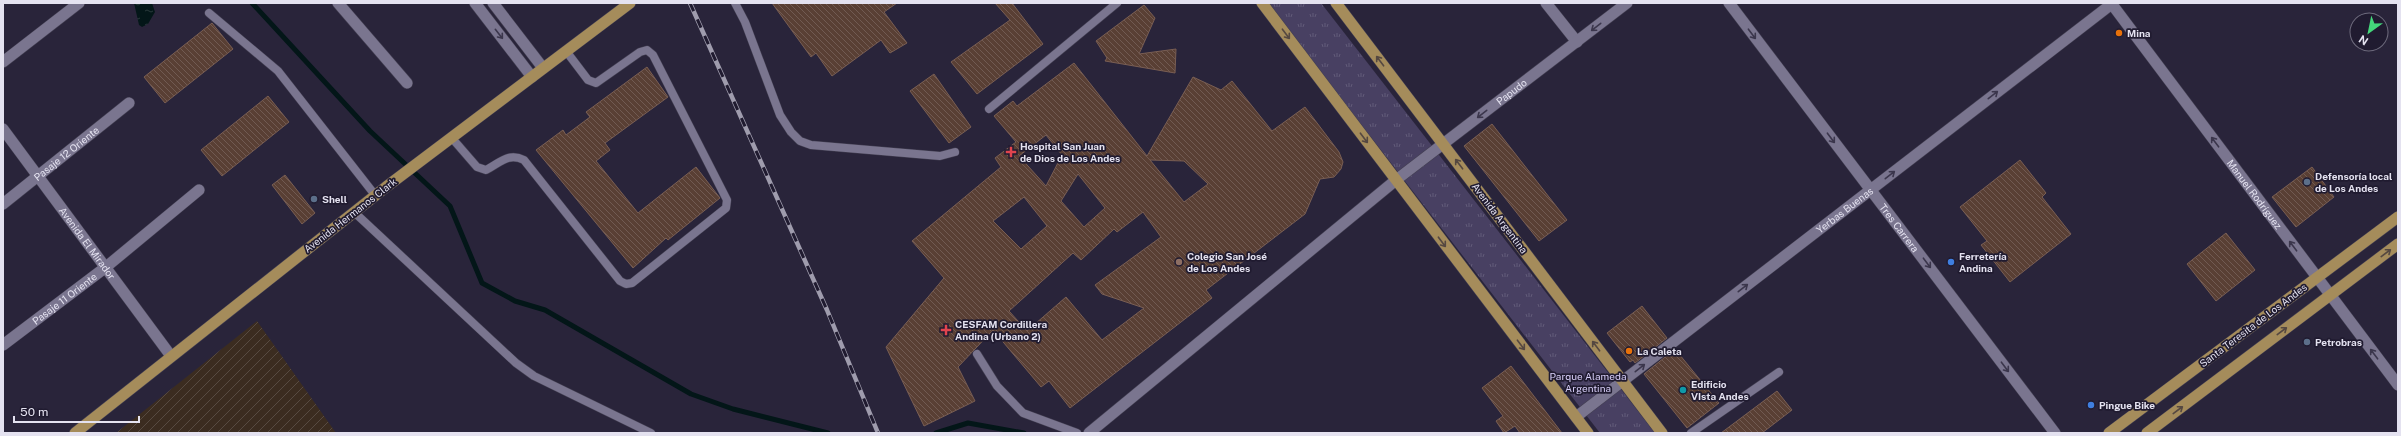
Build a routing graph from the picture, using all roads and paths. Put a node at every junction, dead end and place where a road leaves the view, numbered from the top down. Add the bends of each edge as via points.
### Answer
1 (79, 3) edge
2 (338, 3) edge
3 (475, 3) edge
4 (493, 3) edge
5 (630, 3) edge
6 (735, 3) edge
7 (1117, 3) edge
8 (1262, 3) edge
9 (1336, 3) edge
10 (1546, 3) edge
11 (1627, 3) edge
12 (1729, 3) edge
13 (2112, 3) edge
14 (209, 13) dead end
15 (1576, 42) junction
16 (566, 51) junction
17 (3, 62) edge
18 (543, 68) junction
19 (532, 77) junction
20 (407, 83) dead end
21 (129, 102) dead end
22 (989, 109) dead end
23 (3, 129) edge
24 (451, 137) junction
25 (1444, 144) junction
26 (955, 152) dead end
27 (37, 177) junction
28 (1396, 180) junction
29 (199, 190) dead end
30 (1871, 190) junction
31 (375, 195) junction
32 (3, 204) edge
33 (354, 212) junction
34 (2398, 217) edge
35 (2398, 244) edge
36 (106, 267) junction
37 (2316, 277) junction
38 (2330, 296) junction
39 (3, 346) edge
40 (977, 354) dead end
41 (171, 356) junction
42 (1779, 372) dead end
43 (1623, 381) junction
44 (2398, 385) edge
45 (1576, 417) junction
46 (75, 433) edge
47 (651, 433) edge
48 (1076, 433) edge
49 (1089, 433) edge
50 (1588, 433) edge
51 (1662, 433) edge
52 (1692, 433) edge
53 (2055, 433) edge
54 (2109, 433) edge
55 (2147, 433) edge

1 - 17 street
2 - 20 street
3 -> 19 street
4 - 18 street
5 - 16 main road, Avenida Hermanos Clark
6 - 26 lane via 745,22 780,115 800,141 810,145 940,156
7 - 22 lane
8 -> 28 main road
25 -> 9 main road, Avenida Argentina
10 - 15 street
11 -> 15 street, Papudo
12 -> 30 street, Tres Carrera
30 -> 13 street, Yerbas Buenas
37 -> 13 street, Manuel Rodríguez
14 - 31 lane via 278,71
15 -> 25 street, Papudo
16 - 18 main road, Avenida Hermanos Clark
16 - 24 lane via 588,80 596,83 640,52 647,50 653,55 726,200 726,208 632,283 626,284 620,280 524,160 516,156 507,157 486,170 477,167
18 - 19 main road, Avenida Hermanos Clark
19 - 24 main road, Avenida Hermanos Clark
21 - 27 street, Pasaje 12 Oriente
23 - 27 street, Avenida El Mirador
24 - 31 main road, Avenida Hermanos Clark
25 - 28 street, Papudo
43 -> 25 main road, Avenida Argentina
27 - 32 street, Pasaje 12 Oriente
27 - 36 street, Avenida El Mirador
28 -> 45 main road
28 - 49 street, Papudo
29 - 36 street, Pasaje 11 Oriente
43 -> 30 street, Yerbas Buenas
30 -> 53 street, Tres Carrera
31 - 33 main road, Avenida Hermanos Clark
33 - 41 main road, Avenida Hermanos Clark
33 - 47 lane via 516,363 534,376
34 - 37 main road, Santa Teresita de Los Andes
38 -> 35 main road
36 - 39 street, Pasaje 11 Oriente
36 - 41 street, Avenida El Mirador
37 - 38 street, Manuel Rodríguez
37 - 54 main road, Santa Teresita de Los Andes
44 -> 38 street, Manuel Rodríguez
55 -> 38 main road
40 - 48 lane via 997,386 1023,413
41 - 46 main road, Avenida Hermanos Clark
42 - 52 lane
43 - 45 street, Yerbas Buenas
43 - 51 main road, Avenida Argentina
45 - 50 main road

